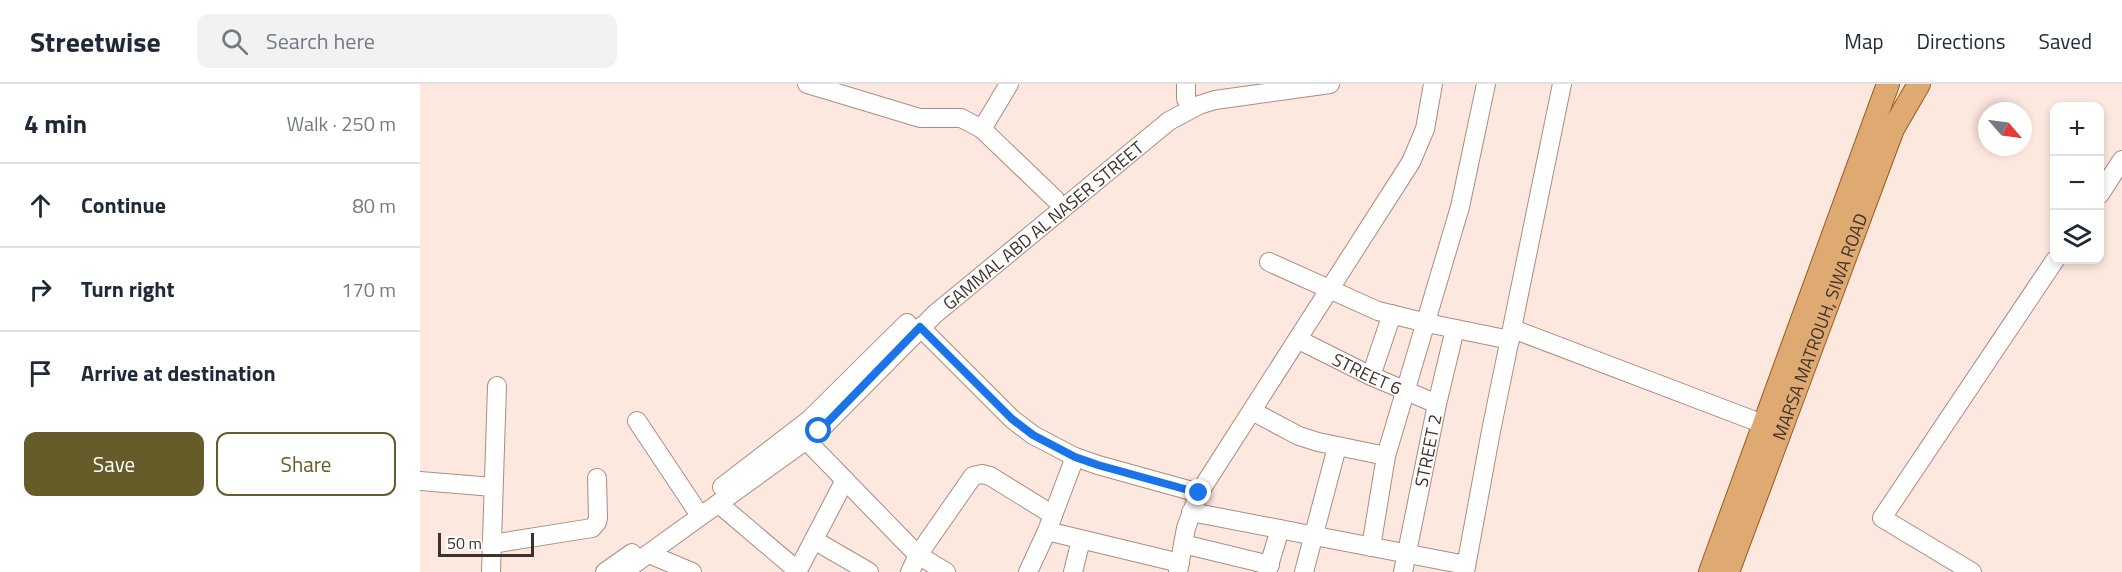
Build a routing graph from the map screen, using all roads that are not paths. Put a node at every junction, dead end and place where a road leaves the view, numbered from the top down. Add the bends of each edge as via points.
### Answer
1 (807, 84) edge
2 (1009, 84) edge
3 (1239, 84) edge
4 (1330, 84) edge
5 (1433, 84) edge
6 (1486, 84) edge
7 (1562, 84) edge
8 (1888, 84) edge
9 (1919, 84) edge
10 (1186, 92) edge
11 (982, 129) junction
12 (2122, 160) edge
13 (2104, 188) edge
14 (1055, 199) junction
15 (1037, 220) junction
16 (1269, 262) dead end
17 (2052, 264) edge
18 (1330, 290) junction
19 (1392, 314) junction
20 (1427, 323) junction
21 (920, 327) junction
22 (1455, 329) junction
23 (1512, 334) junction
24 (1299, 340) junction
25 (1371, 376) junction
26 (497, 386) dead end
27 (1404, 391) junction
28 (1437, 404) junction
29 (1252, 411) junction
30 (637, 421) dead end
31 (1763, 424) junction
32 (807, 441) junction
33 (1336, 447) junction
34 (1386, 456) junction
35 (1075, 457) junction
36 (597, 478) dead end
37 (845, 480) junction
38 (420, 481) edge
39 (493, 487) junction
40 (1199, 493) junction
41 (719, 504) junction
42 (695, 508) junction
43 (1191, 512) junction
44 (1050, 523) junction
45 (1280, 529) junction
46 (1314, 536) junction
47 (814, 540) junction
48 (1081, 540) junction
49 (492, 544) junction
50 (1183, 544) junction
51 (1371, 547) junction
52 (649, 554) junction
53 (918, 555) junction
54 (1405, 563) edge
55 (1179, 568) edge
56 (1268, 568) edge
57 (1466, 569) edge
58 (798, 571) edge
59 (491, 572) edge
60 (605, 572) edge
61 (623, 572) edge
62 (692, 572) edge
63 (868, 572) edge
64 (910, 572) edge
65 (946, 572) edge
66 (1028, 572) edge
67 (1073, 572) edge
68 (1304, 572) edge
69 (1710, 572) edge
70 (1728, 572) edge
71 (1972, 572) edge

1 - 11 street via 920,118 961,118
2 - 11 street
3 - 10 street, GAMMAL ABD AL NASER STREET
4 - 15 street, GAMMAL ABD AL NASER STREET via 1232,96 1183,112
5 - 18 street via 1425,129 1411,162
6 - 20 street via 1460,207
7 - 23 street
8 - 31 main road, MARSA MATROUH, SIWA ROAD
9 - 70 main road, MARSA MATROUH, SIWA ROAD via 1893,129
10 - 14 street, GAMMAL ABD AL NASER STREET
11 - 14 street
12 - 13 street
14 - 15 street, GAMMAL ABD AL NASER STREET
15 - 21 street, GAMMAL ABD AL NASER STREET
15 - 42 street, GAMMAL ABD AL NASER STREET via 917,313 809,420
16 - 18 street
17 - 71 street via 1882,518
18 - 19 street
18 - 24 street
19 - 20 street
19 - 25 street
20 - 22 street
20 - 27 street
21 - 32 street, GAMMAL ABD AL NASER STREET
21 - 35 street via 1012,419
22 - 23 street
22 - 28 street, STREET 2
23 - 31 street
23 - 57 street
24 - 25 street, STREET 6
24 - 29 street
25 - 27 street, STREET 6
26 - 39 street
27 - 28 street, STREET 6
27 - 34 street
28 - 54 street, STREET 2
29 - 33 street via 1299,436
29 - 40 street
30 - 42 street
31 - 69 main road, MARSA MATROUH, SIWA ROAD
32 - 37 street
32 - 41 street, GAMMAL ABD AL NASER STREET
33 - 34 street
33 - 46 street
34 - 51 street
35 - 40 street
35 - 44 street
36 - 49 street via 598,518 592,528
37 - 47 street
37 - 53 street
38 - 39 street
39 - 49 street
40 - 43 street
41 - 52 street, GAMMAL ABD AL NASER STREET
41 - 58 street
42 - 60 street, GAMMAL ABD AL NASER STREET
43 - 45 street
43 - 50 street
44 - 48 street
44 - 53 street via 990,476 973,476
44 - 66 street
45 - 46 street
45 - 56 street
46 - 51 street
46 - 68 street
47 - 58 street
47 - 63 street
48 - 55 street
48 - 67 street
49 - 59 street
50 - 55 street
50 - 56 street
51 - 54 street
52 - 61 street, GAMMAL ABD AL NASER STREET
52 - 62 street
53 - 64 street
53 - 65 street
54 - 57 street

